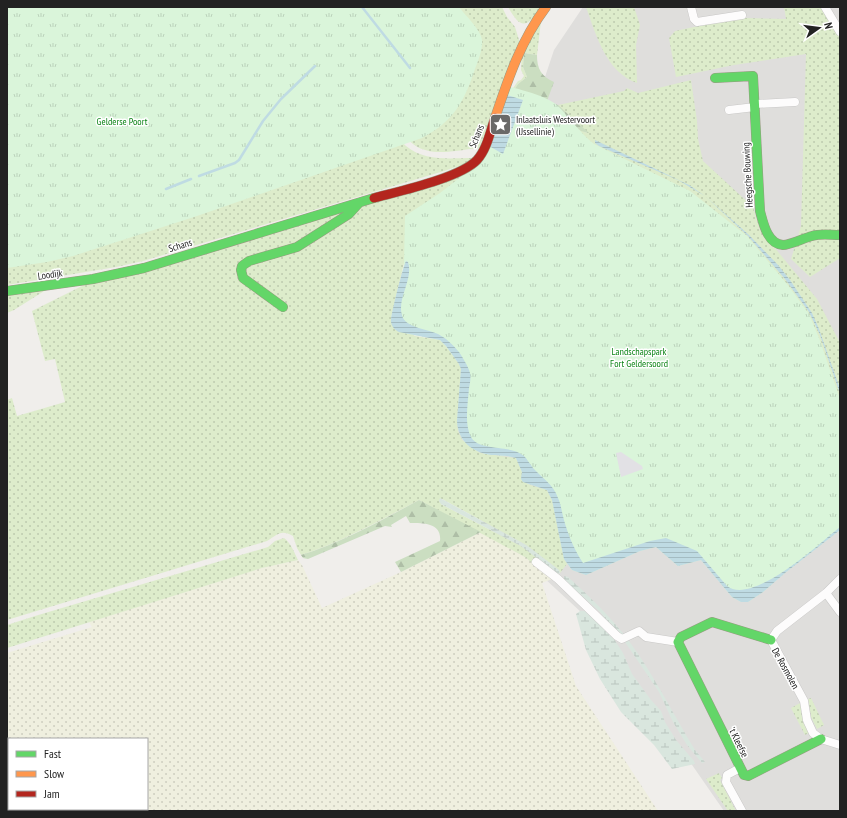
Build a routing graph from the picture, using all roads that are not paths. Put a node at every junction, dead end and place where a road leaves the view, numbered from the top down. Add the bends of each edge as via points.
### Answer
1 (546, 7) edge
2 (691, 7) edge
3 (826, 7) edge
4 (742, 16) dead end
5 (840, 32) edge
6 (715, 78) dead end
7 (795, 102) dead end
8 (755, 106) junction
9 (729, 110) dead end
10 (360, 202) junction
11 (840, 235) edge
12 (96, 277) joint
13 (7, 291) edge
14 (283, 307) dead end
15 (536, 562) dead end
16 (840, 579) edge
17 (826, 593) junction
18 (840, 612) edge
19 (771, 640) junction
20 (678, 642) junction
21 (820, 738) junction
22 (840, 745) edge
23 (740, 768) junction
24 (742, 811) edge

1 - 10 street, Schans via 527,34 502,94 486,144 476,161 452,174
2 - 4 street via 697,22
3 - 5 street
6 - 8 street, Heegsche Bouwing via 753,76
7 - 8 street
8 - 9 street
8 - 11 street, Heegsche Bouwing via 760,211 770,238 783,245 814,235
10 - 12 street, Schans via 143,268
10 - 14 street, Schans via 349,214 297,246 249,261 241,266 243,278
12 - 13 street, Loodijk
15 - 20 street via 558,579 622,639 639,631 646,637
16 - 17 street, De Rosmolen
17 - 18 street
17 - 19 street, De Rosmolen via 777,631
19 - 20 street via 712,622 681,637
19 - 21 street, De Rosmolen via 804,701 807,720 813,733
20 - 23 street, 't Kleefse
21 - 22 street
21 - 23 street, 't Kleefse via 748,776 744,776
23 - 24 street via 727,775 726,782

